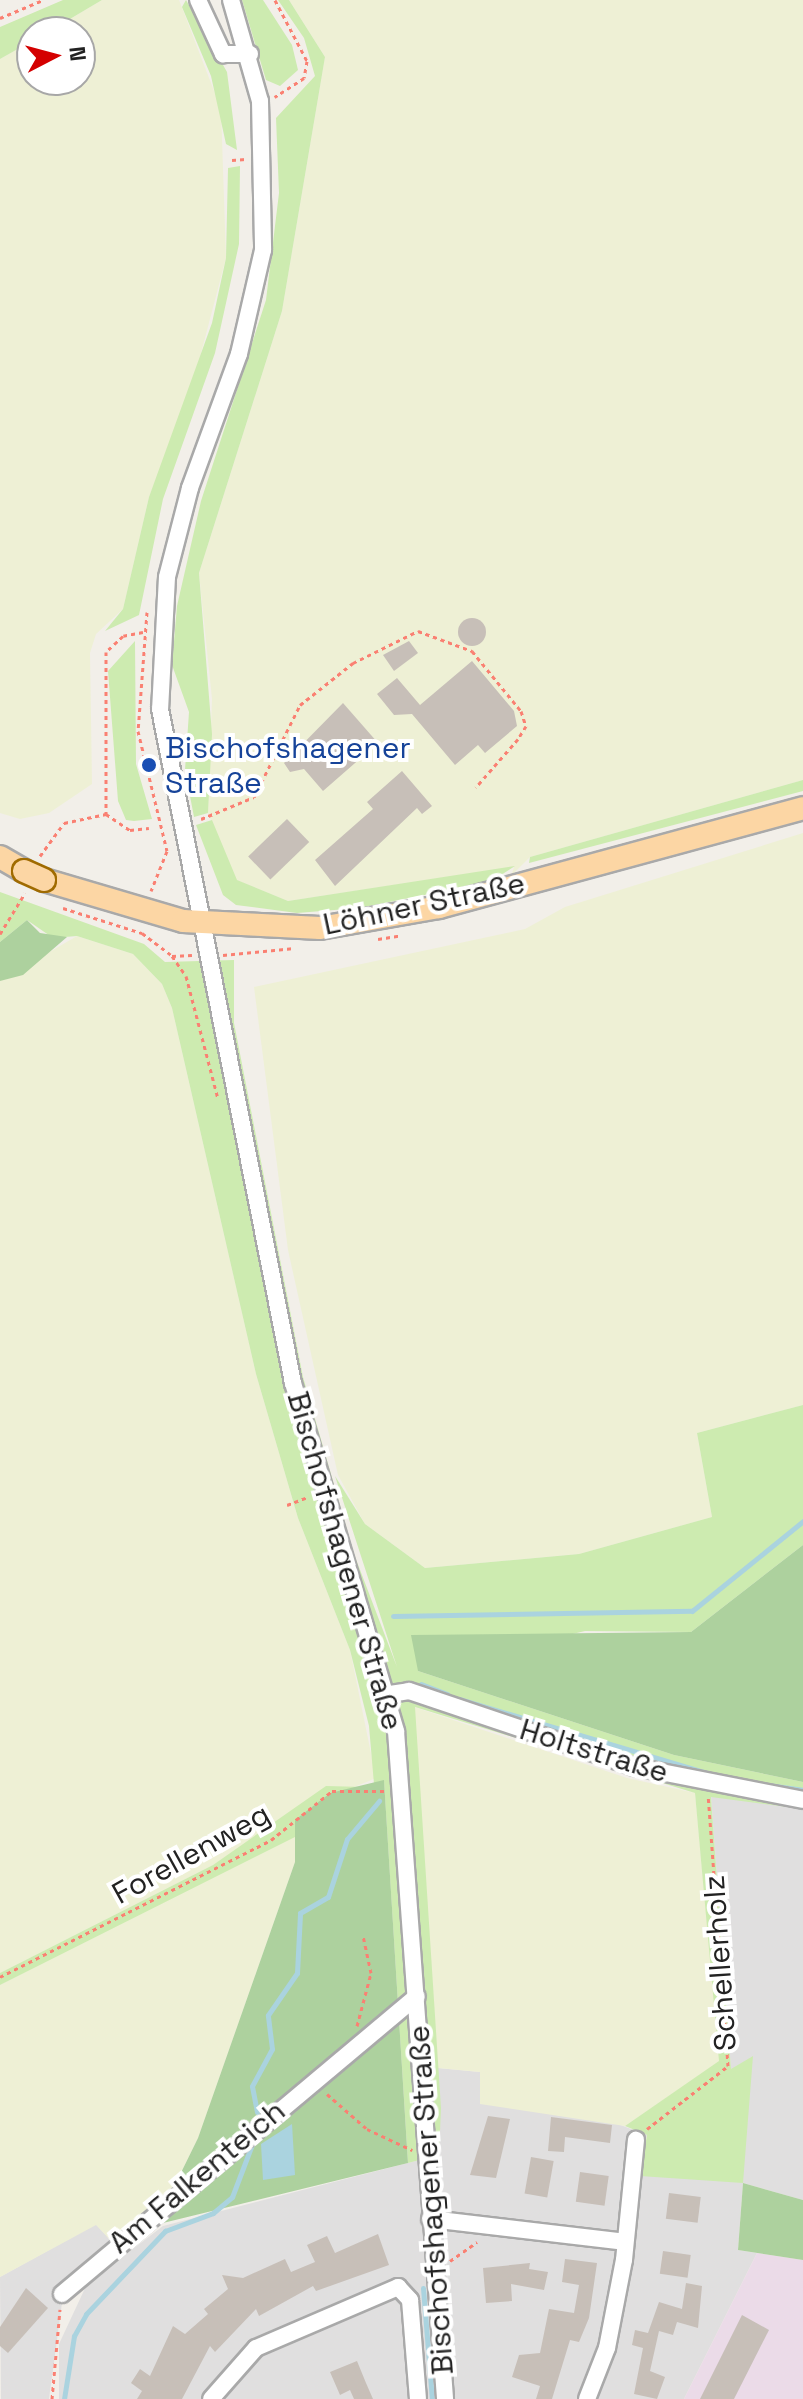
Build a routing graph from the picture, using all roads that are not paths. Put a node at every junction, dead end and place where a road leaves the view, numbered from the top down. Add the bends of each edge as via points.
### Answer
1 (198, 0) edge
2 (231, 0) edge
3 (250, 54) junction
4 (803, 808) edge
5 (0, 857) edge
6 (199, 923) junction
7 (390, 1694) junction
8 (803, 1800) edge
9 (417, 1996) junction
10 (636, 2140) road end
11 (430, 2219) junction
12 (625, 2242) junction
13 (62, 2294) road end
14 (211, 2399) edge
15 (418, 2399) edge
16 (445, 2399) edge
17 (587, 2399) edge

1 - 3 street via 223,54
2 - 3 street, Bischofshagener Straße
3 - 6 street, Bischofshagener Straße via 260,101 266,192 255,300 190,488 160,632 163,734
4 - 6 main road, Löhner Straße via 381,919 320,928
5 - 6 main road, Löhner Straße via 34,876
6 - 7 street, Bischofshagener Straße via 293,1383
7 - 8 street, Holtstraße via 409,1691 708,1784
7 - 9 street, Bischofshagener Straße via 403,1789
9 - 11 street, Bischofshagener Straße
9 - 13 street, Am Falkenteich
10 - 12 street
11 - 12 street
11 - 16 street, Bischofshagener Straße
12 - 17 street via 607,2348
14 - 15 street via 256,2348 398,2287 410,2300

